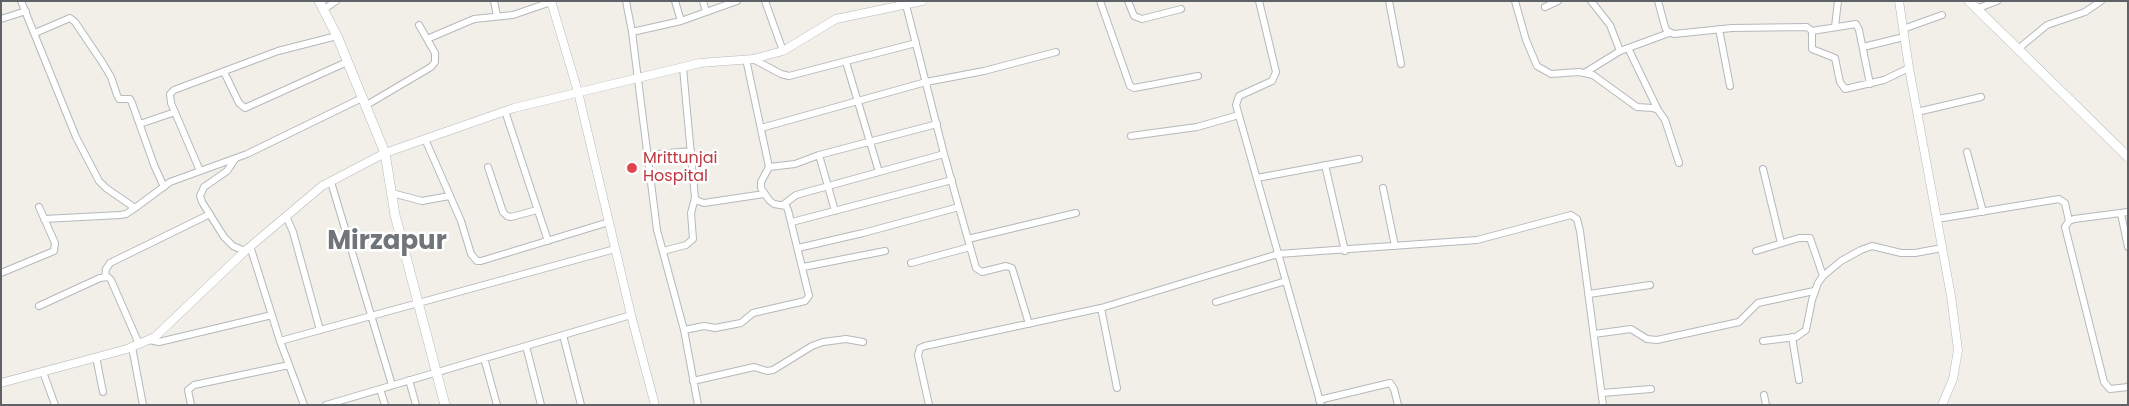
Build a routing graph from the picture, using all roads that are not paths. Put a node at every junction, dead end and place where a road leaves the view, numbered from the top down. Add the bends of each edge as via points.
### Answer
1 (21, 1) edge
2 (336, 1) edge
3 (494, 1) edge
4 (626, 1) edge
5 (675, 1) edge
6 (703, 1) edge
7 (765, 1) edge
8 (922, 1) edge
9 (1100, 1) edge
10 (1128, 1) edge
11 (1259, 1) edge
12 (1389, 1) edge
13 (1515, 1) edge
14 (1558, 1) edge
15 (1590, 1) edge
16 (1658, 1) edge
17 (1838, 1) edge
18 (1899, 1) edge
19 (1969, 1) edge
20 (1997, 1) edge
21 (2101, 1) edge
22 (551, 2) edge
23 (734, 2) edge
24 (911, 3) edge
25 (321, 6) edge
26 (1545, 7) dead end
27 (1181, 9) dead end
28 (1976, 9) junction
29 (26, 11) junction
30 (706, 12) junction
31 (1942, 15) dead end
32 (497, 16) junction
33 (1, 19) edge
34 (681, 20) junction
35 (419, 25) dead end
36 (1835, 27) junction
37 (1720, 29) junction
38 (1812, 31) junction
39 (632, 32) junction
40 (35, 33) junction
41 (1669, 33) junction
42 (1904, 33) junction
43 (337, 36) junction
44 (427, 39) junction
45 (916, 43) junction
46 (1863, 47) junction
47 (1628, 48) junction
48 (2018, 49) junction
49 (783, 51) junction
50 (1056, 52) dead end
51 (1620, 52) junction
52 (750, 59) junction
53 (347, 62) junction
54 (846, 62) junction
55 (1401, 64) dead end
56 (683, 68) junction
57 (1909, 68) junction
58 (224, 72) junction
59 (1586, 72) junction
60 (1198, 76) dead end
61 (637, 79) junction
62 (926, 82) junction
63 (1870, 84) junction
64 (1730, 86) dead end
65 (578, 92) junction
66 (1981, 96) dead end
67 (858, 101) junction
68 (364, 102) junction
69 (1658, 110) junction
70 (505, 111) junction
71 (175, 112) junction
72 (1917, 112) junction
73 (1239, 115) junction
74 (140, 124) junction
75 (937, 124) junction
76 (761, 128) junction
77 (1130, 136) dead end
78 (425, 139) junction
79 (870, 142) junction
80 (692, 151) junction
81 (1967, 152) dead end
82 (385, 153) junction
83 (944, 154) junction
84 (647, 155) junction
85 (819, 155) junction
86 (2128, 157) edge
87 (235, 159) junction
88 (1359, 159) dead end
89 (1679, 163) dead end
90 (1325, 165) junction
91 (488, 167) dead end
92 (769, 167) junction
93 (1763, 168) dead end
94 (200, 171) junction
95 (879, 172) junction
96 (1257, 178) junction
97 (952, 180) junction
98 (331, 182) junction
99 (828, 186) junction
100 (164, 187) junction
101 (1384, 188) dead end
102 (392, 193) junction
103 (764, 194) junction
104 (449, 196) junction
105 (695, 198) junction
106 (783, 205) junction
107 (39, 207) dead end
108 (959, 207) junction
109 (135, 208) junction
110 (537, 210) junction
111 (835, 211) junction
112 (1983, 212) junction
113 (1076, 213) dead end
114 (2124, 213) edge
115 (210, 214) junction
116 (286, 216) junction
117 (44, 219) junction
118 (1937, 219) junction
119 (2070, 221) junction
120 (609, 222) junction
121 (792, 222) junction
122 (968, 238) junction
123 (548, 241) junction
124 (1781, 243) junction
125 (970, 246) junction
126 (1394, 246) junction
127 (2128, 247) edge
128 (798, 248) junction
129 (1942, 248) junction
130 (247, 249) junction
131 (615, 249) junction
132 (1344, 250) junction
133 (663, 251) junction
134 (885, 251) dead end
135 (1756, 251) dead end
136 (1278, 254) junction
137 (911, 263) dead end
138 (803, 266) junction
139 (1, 273) edge
140 (1823, 276) junction
141 (105, 277) junction
142 (1286, 281) junction
143 (1650, 285) dead end
144 (1814, 291) junction
145 (1589, 294) junction
146 (1216, 302) dead end
147 (418, 303) junction
148 (40, 306) dead end
149 (1101, 308) junction
150 (272, 315) junction
151 (631, 315) junction
152 (371, 316) junction
153 (1029, 324) junction
154 (320, 330) junction
155 (684, 330) junction
156 (1594, 334) junction
157 (563, 335) junction
158 (1792, 337) junction
159 (149, 340) junction
160 (280, 341) junction
161 (863, 342) dead end
162 (1763, 342) dead end
163 (135, 346) junction
164 (526, 346) junction
165 (96, 357) junction
166 (484, 358) junction
167 (289, 365) junction
168 (43, 372) junction
169 (437, 372) junction
170 (409, 380) junction
171 (1799, 380) dead end
172 (693, 381) junction
173 (1, 383) edge
174 (392, 385) junction
175 (2128, 387) edge
176 (380, 388) junction
177 (1117, 388) dead end
178 (1651, 389) dead end
179 (104, 392) dead end
180 (1602, 393) junction
181 (1764, 394) dead end
182 (1320, 402) edge
183 (55, 405) edge
184 (143, 405) edge
185 (191, 405) edge
186 (304, 405) edge
187 (326, 405) edge
188 (385, 405) edge
189 (416, 405) edge
190 (445, 405) edge
191 (497, 405) edge
192 (541, 405) edge
193 (581, 405) edge
194 (655, 405) edge
195 (698, 405) edge
196 (929, 405) edge
197 (1398, 405) edge
198 (1604, 405) edge
199 (1766, 405) edge
200 (1942, 405) edge

1 - 29 street
2 - 25 street
3 - 32 street
4 - 39 street
5 - 34 street
6 - 30 street
7 - 49 street
8 - 24 street
9 - 60 street via 1130,86 1134,88
10 - 27 street via 1134,16 1142,19
11 - 73 street via 1276,72 1272,82 1239,96 1236,105
12 - 55 street
13 - 59 street via 1537,66 1551,74
14 - 26 street
15 - 51 street via 1607,21
16 - 41 street
17 - 36 street
18 - 42 street
19 - 28 main road
20 - 28 street
21 - 48 street via 2085,12 2047,25
22 - 32 street via 513,15
22 - 65 street
23 - 30 street
24 - 45 street
24 - 49 street via 836,19
25 - 43 main road
28 - 48 main road
29 - 33 street
29 - 40 street
30 - 34 street
31 - 42 street
32 - 44 street via 474,19
34 - 39 street
35 - 44 street
36 - 38 street
36 - 46 street via 1856,24
37 - 38 street via 1807,27
37 - 41 street
37 - 64 street
38 - 63 street via 1812,49 1835,58 1843,88 1848,90
39 - 61 street
40 - 74 street via 72,19 102,62 119,98 126,98 132,103
40 - 109 street via 76,137 99,181
41 - 47 street
42 - 46 street
42 - 57 street
43 - 53 main road
43 - 58 street via 278,51
44 - 68 street via 436,58 431,67
45 - 54 street
45 - 62 street
46 - 63 street
47 - 51 street
47 - 69 street
48 - 86 main road
49 - 52 street
50 - 62 street
51 - 59 street
52 - 54 street via 789,76
52 - 56 street via 700,63
52 - 76 street
53 - 58 street via 245,108 239,103
53 - 68 main road
54 - 67 street
56 - 61 street
56 - 80 street
57 - 63 street
57 - 72 street
58 - 71 street via 174,90 169,98
59 - 69 street via 1637,106
61 - 65 street
61 - 84 street
62 - 67 street
62 - 75 street
65 - 70 street
65 - 120 street
66 - 72 street
67 - 76 street
67 - 79 street
68 - 82 main road
68 - 87 street
69 - 89 street via 1665,120
70 - 78 street
70 - 110 street
71 - 74 street
71 - 94 street
72 - 118 street
73 - 77 street via 1198,127
73 - 96 street
74 - 100 street
75 - 79 street
75 - 83 street
76 - 92 street
78 - 82 street
78 - 104 street
79 - 85 street
79 - 95 street
80 - 84 street
80 - 105 street
81 - 112 street
82 - 98 street
82 - 102 main road
83 - 95 street
83 - 97 street
84 - 133 street
85 - 92 street via 795,164
85 - 99 street
87 - 94 street
87 - 115 street via 227,171 201,191 202,202
88 - 90 street
90 - 96 street
90 - 132 street
91 - 110 street via 506,216
92 - 103 street via 761,182
93 - 124 street
94 - 100 street
95 - 99 street
96 - 136 street
97 - 108 street
97 - 111 street
98 - 116 street
98 - 152 street
99 - 106 street via 796,195
99 - 111 street
100 - 109 street
101 - 126 street
102 - 104 street via 422,201
102 - 147 main road
103 - 105 street via 704,203
103 - 106 street via 774,204
104 - 123 street via 476,261
105 - 133 street via 691,213 693,239 686,245
106 - 121 street
107 - 117 street
108 - 122 street
108 - 128 street
109 - 117 street via 120,215
110 - 123 street
111 - 121 street
112 - 118 street
112 - 119 street via 2058,199 2065,202
113 - 122 street
114 - 119 street
114 - 127 street
115 - 130 street via 228,242
115 - 141 street via 110,263
116 - 130 street
116 - 154 street
117 - 139 street via 55,243 54,251
118 - 129 street
119 - 175 street via 2065,227 2066,235 2104,382 2110,390
120 - 123 street
120 - 131 street
121 - 128 street
122 - 125 street
124 - 135 street
124 - 140 street via 1810,238
125 - 137 street
125 - 153 street via 978,271 1006,266 1012,268
126 - 132 street
126 - 145 street via 1477,240 1571,215 1579,223
128 - 138 street
129 - 140 street via 1907,253 1872,246 1850,256
129 - 200 street via 1958,350 1953,379
130 - 150 street
130 - 159 street
131 - 147 street
131 - 151 street
132 - 136 street
133 - 155 street
134 - 138 street
136 - 142 street
136 - 149 street
138 - 155 street via 810,292 805,301 754,313 741,323
140 - 144 street
141 - 148 street
141 - 163 street via 111,280
142 - 146 street
142 - 182 street
143 - 145 street
144 - 156 street via 1758,303 1739,322 1657,340 1647,339 1631,329
144 - 158 street via 1806,330
145 - 156 street
147 - 152 street
147 - 169 main road
149 - 153 street
149 - 177 street
150 - 159 street via 159,342
150 - 160 street
151 - 157 street
151 - 194 street
152 - 154 street
152 - 174 street
153 - 196 street via 920,348 918,355
154 - 160 street
155 - 172 street
156 - 180 street
157 - 164 street
157 - 193 street
158 - 162 street
158 - 171 street
159 - 163 street
160 - 167 street
161 - 172 street via 846,339 823,342 772,370 754,367
163 - 165 street
163 - 184 street
164 - 166 street
164 - 192 street
165 - 168 street
165 - 179 street
166 - 169 street
166 - 191 street
167 - 185 street via 194,385 188,390
167 - 186 street
168 - 173 street
168 - 183 street
169 - 170 street
169 - 190 main road
170 - 174 street
170 - 189 street
172 - 195 street
174 - 176 street
176 - 187 street
176 - 188 street
178 - 180 street
180 - 198 street
181 - 199 street
182 - 197 street via 1390,383

